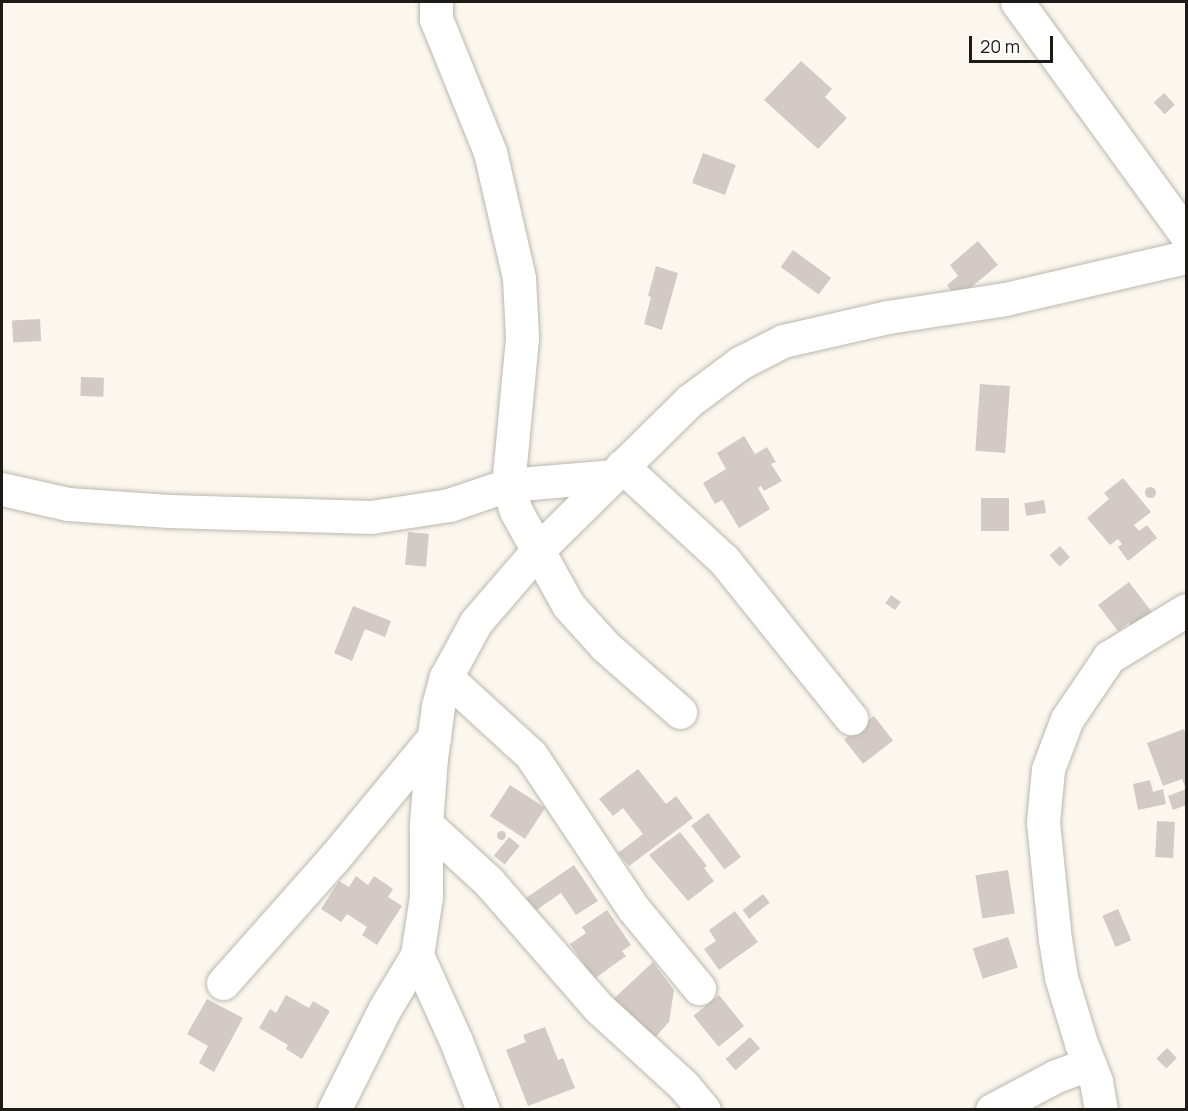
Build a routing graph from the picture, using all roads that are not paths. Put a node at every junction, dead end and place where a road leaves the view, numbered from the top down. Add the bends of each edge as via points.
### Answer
1 (436, 2) edge
2 (1017, 2) edge
3 (1186, 235) edge
4 (1186, 256) edge
5 (617, 471) junction
6 (508, 485) junction
7 (2, 489) edge
8 (538, 550) junction
9 (1186, 610) edge
10 (446, 676) junction
11 (680, 712) dead end
12 (851, 718) dead end
13 (434, 737) junction
14 (426, 824) junction
15 (417, 956) junction
16 (223, 983) dead end
17 (699, 988) dead end
18 (1089, 1064) junction
19 (334, 1110) edge
20 (483, 1110) edge
21 (704, 1110) edge
22 (992, 1110) edge
23 (1101, 1110) edge

1 - 6 street via 436,19 490,152 519,278 522,338
2 - 3 street
4 - 5 street via 1005,299 888,317 783,341 740,363 689,401
5 - 6 street
5 - 8 street
5 - 12 street via 724,560
6 - 7 street via 449,505 371,517 169,511 79,504
6 - 8 street via 516,511
8 - 10 street via 477,622
8 - 11 street via 568,605 605,646
9 - 18 street via 1109,657 1068,719 1048,769 1043,822 1055,940 1061,977
10 - 13 street
10 - 17 street via 531,755 633,908
13 - 14 street
13 - 16 street
14 - 15 street via 426,896
14 - 21 street via 489,882 599,1008 684,1086
15 - 19 street via 384,1010
15 - 20 street
18 - 22 street via 1056,1076
18 - 23 street

